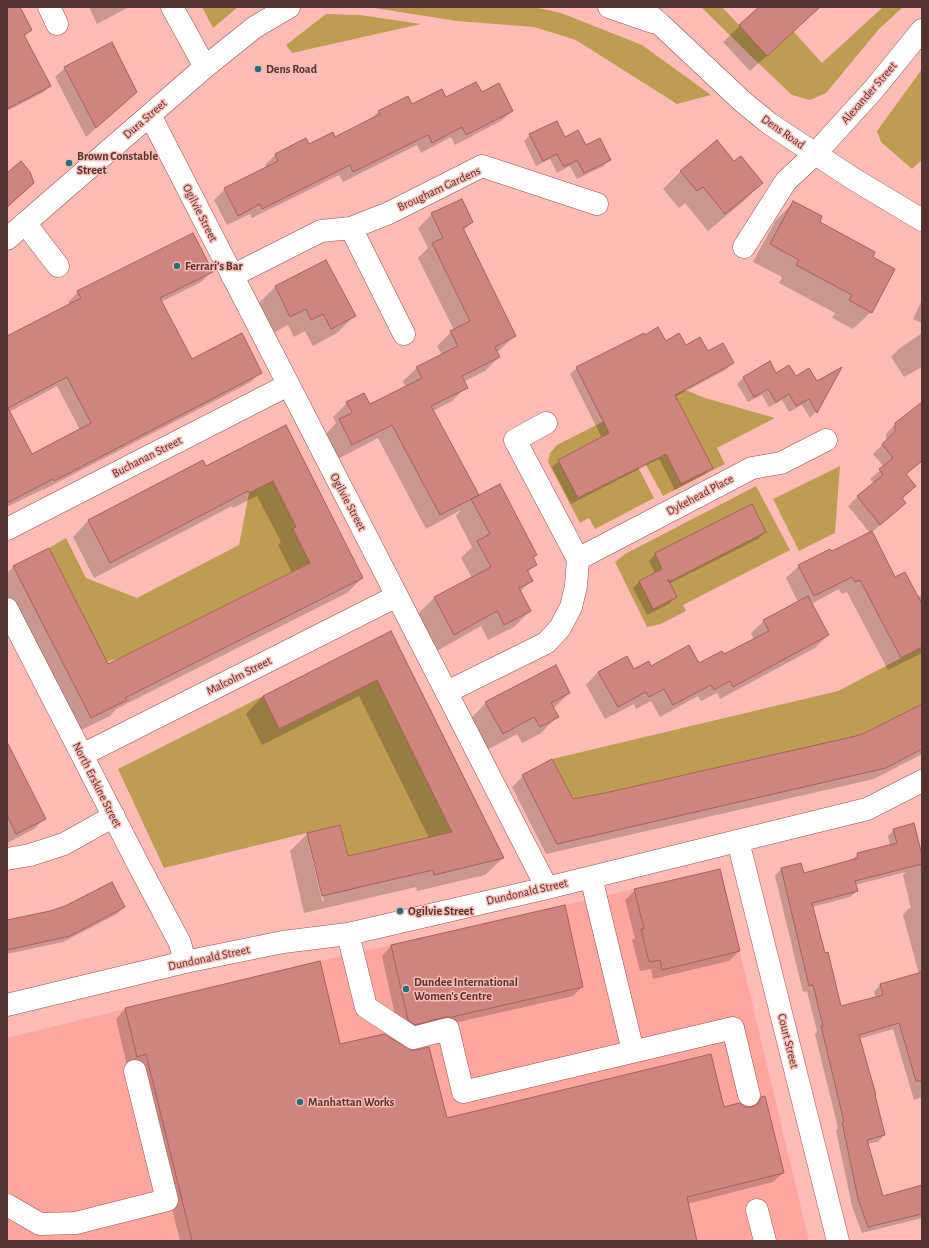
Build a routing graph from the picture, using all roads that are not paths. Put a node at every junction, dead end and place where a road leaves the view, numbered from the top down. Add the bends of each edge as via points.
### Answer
1 (172, 7) edge
2 (289, 7) edge
3 (610, 7) edge
4 (640, 7) edge
5 (660, 24) junction
6 (922, 30) edge
7 (204, 67) junction
8 (150, 115) junction
9 (815, 154) junction
10 (597, 204) dead end
11 (922, 220) edge
12 (26, 223) junction
13 (351, 228) junction
14 (7, 239) edge
15 (744, 247) dead end
16 (58, 266) dead end
17 (232, 276) junction
18 (404, 334) dead end
19 (288, 385) junction
20 (546, 423) dead end
21 (826, 440) dead end
22 (7, 530) edge
23 (578, 559) junction
24 (397, 596) junction
25 (7, 609) edge
26 (447, 692) junction
27 (82, 755) junction
28 (922, 781) edge
29 (114, 816) junction
30 (738, 841) junction
31 (7, 859) edge
32 (591, 877) junction
33 (547, 888) junction
34 (348, 934) junction
35 (185, 962) junction
36 (7, 1005) edge
37 (633, 1052) junction
38 (135, 1071) dead end
39 (749, 1095) dead end
40 (7, 1205) edge
41 (757, 1210) dead end
42 (43, 1233) edge
43 (765, 1241) edge
44 (838, 1241) edge

1 - 7 street
2 - 7 street, Dura Street via 255,27
3 - 5 street, Dens Road
4 - 5 street, Dens Road
5 - 9 street, Dens Road via 743,102 770,124
6 - 9 street, Alexander Street via 874,89
7 - 8 street, Dura Street
8 - 12 street, Dura Street
8 - 17 street, Ogilvie Street
9 - 11 street, Dens Road
9 - 15 street, Alexander Street via 786,181
10 - 13 street, Brougham Gardens via 482,166 389,213
12 - 14 street, Dura Street
12 - 16 street
13 - 17 street, Brougham Gardens via 321,231
13 - 18 street
17 - 19 street, Ogilvie Street
19 - 22 street, Buchanan Street
19 - 24 street, Ogilvie Street
20 - 23 street via 515,440
21 - 23 street, Dykehead Place via 781,463 752,468
23 - 26 street via 571,607 560,628 546,643
24 - 26 street, Ogilvie Street
24 - 27 street, Malcolm Street
25 - 27 street, North Erskine Street
26 - 33 street, Ogilvie Street
27 - 29 street, North Erskine Street
28 - 30 street, Dundonald Street via 867,809
29 - 31 street via 64,844
29 - 35 street, North Erskine Street via 180,943
30 - 32 street, Dundonald Street
30 - 44 street, Court Street
32 - 33 street, Dundonald Street
32 - 37 street
33 - 34 street, Dundonald Street
34 - 35 street, Dundonald Street via 283,942
34 - 37 street via 366,1007 413,1038 448,1030 463,1092
35 - 36 street, Dundonald Street
37 - 39 street via 733,1028
38 - 42 street via 167,1200
40 - 42 street
41 - 43 street

